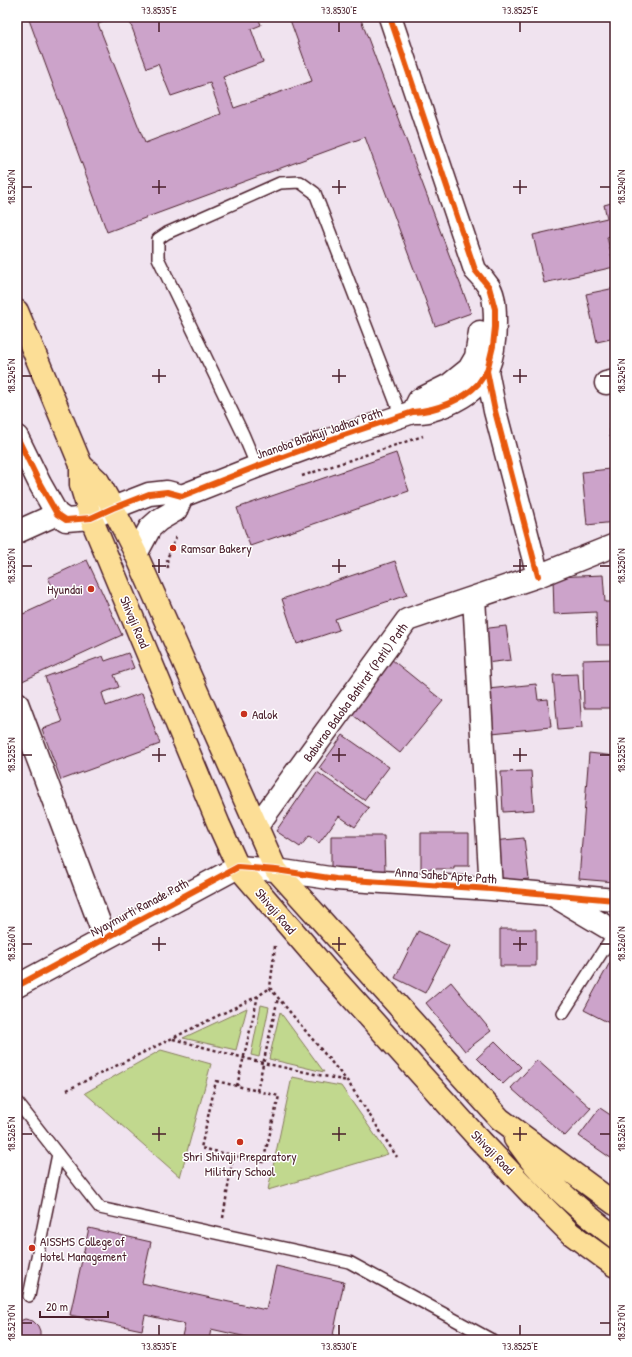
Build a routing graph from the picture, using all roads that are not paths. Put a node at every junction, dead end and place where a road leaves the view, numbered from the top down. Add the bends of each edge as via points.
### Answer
1 (390, 17) edge
2 (17, 311) edge
3 (481, 364) junction
4 (407, 414) junction
5 (20, 450) edge
6 (81, 465) junction
7 (257, 467) junction
8 (182, 496) junction
9 (113, 508) junction
10 (57, 514) junction
11 (91, 518) junction
12 (17, 532) edge
13 (615, 545) edge
14 (136, 554) junction
15 (538, 576) junction
16 (474, 598) junction
17 (17, 703) edge
18 (257, 826) junction
19 (238, 867) junction
20 (276, 870) junction
21 (491, 889) junction
22 (551, 895) junction
23 (615, 900) edge
24 (615, 932) edge
25 (105, 938) junction
26 (17, 986) edge
27 (563, 1013) dead end
28 (17, 1102) edge
29 (500, 1119) junction
30 (58, 1154) junction
31 (615, 1204) edge
32 (615, 1237) edge
33 (615, 1266) edge
34 (29, 1296) dead end
35 (492, 1340) edge

1 - 3 street via 475,270 489,288 495,309 493,346
2 - 6 highway, Shivaji Road
3 - 4 street, Jnanoba Bhakuji Jadhav Path via 477,384 454,401 427,411
3 - 15 street
4 - 7 street, Jnanoba Bhakuji Jadhav Path
4 - 7 lane via 315,193 300,182 280,183 158,239 158,258
5 - 10 street
6 - 9 highway, Shivaji Road via 98,481
6 - 11 highway, Shivaji Road via 81,485
7 - 8 street, Jnanoba Bhakuji Jadhav Path
8 - 9 street via 167,492 148,494
8 - 14 street via 176,510 150,528
9 - 11 street
9 - 14 highway, Shivaji Road
10 - 11 street via 66,520
10 - 12 street
11 - 19 highway, Shivaji Road
13 - 15 street, Baburao Baloba Bahirat (Patil) Path
14 - 18 highway, Shivaji Road
15 - 16 street, Baburao Baloba Bahirat (Patil) Path
16 - 18 street, Baburao Baloba Bahirat (Patil) Path via 407,620
16 - 21 street
17 - 25 street
18 - 20 highway, Shivaji Road
19 - 20 street
19 - 25 street, Nyaymurti Ranade Path
19 - 33 highway, Shivaji Road via 478,1138 570,1233
20 - 21 street, Anna Saheb Apte Path via 336,879
20 - 29 highway, Shivaji Road
21 - 22 street, Anna Saheb Apte Path
22 - 23 street, Anna Saheb Apte Path
22 - 24 street
24 - 27 lane
25 - 26 street, Nyaymurti Ranade Path
28 - 30 lane
29 - 31 highway, Shivaji Road
29 - 32 highway via 534,1164 560,1191
30 - 34 lane
30 - 35 lane via 100,1208 349,1262

